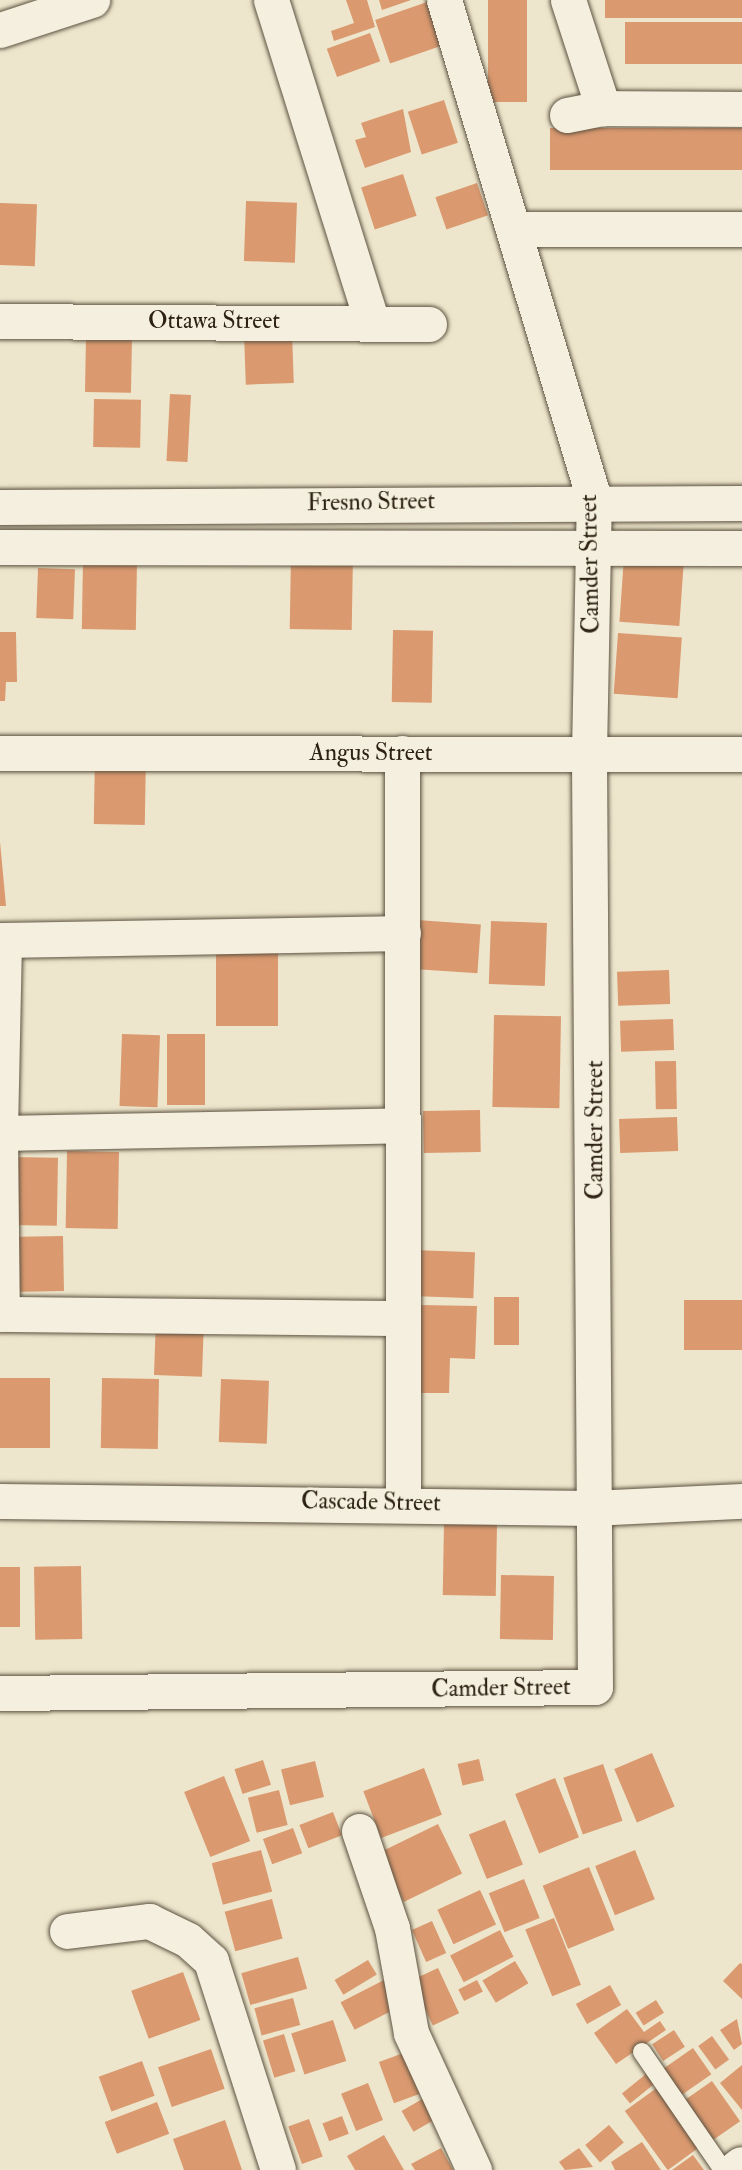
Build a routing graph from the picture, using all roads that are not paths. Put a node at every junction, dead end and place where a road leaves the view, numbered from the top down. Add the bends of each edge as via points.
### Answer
1 (92, 0) edge
2 (271, 0) edge
3 (444, 0) edge
4 (568, 0) edge
5 (0, 30) edge
6 (603, 108) junction
7 (742, 109) edge
8 (567, 115) dead end
9 (514, 229) junction
10 (742, 229) edge
11 (371, 320) junction
12 (0, 321) edge
13 (429, 324) dead end
14 (594, 499) junction
15 (742, 503) edge
16 (0, 507) edge
17 (0, 547) edge
18 (592, 548) junction
19 (742, 548) edge
20 (0, 753) edge
21 (402, 753) junction
22 (589, 753) junction
23 (742, 754) edge
24 (403, 933) junction
25 (2, 940) edge
26 (401, 1125) junction
27 (0, 1133) edge
28 (1, 1314) edge
29 (399, 1318) junction
30 (0, 1501) edge
31 (403, 1501) junction
32 (742, 1501) edge
33 (592, 1508) junction
34 (0, 1693) edge
35 (359, 1831) dead end
36 (67, 1931) dead end
37 (642, 2052) dead end
38 (742, 2166) edge
39 (278, 2170) edge
40 (474, 2170) edge
41 (723, 2170) edge
42 (737, 2170) edge

1 - 5 street
2 - 11 street
3 - 9 street, Camder Street
4 - 6 street
6 - 7 street
6 - 8 street
9 - 10 street
9 - 14 street, Camder Street
11 - 12 street, Ottawa Street
11 - 13 street, Ottawa Street
14 - 15 street, Fresno Street
14 - 16 street, Fresno Street
14 - 18 street, Camder Street
17 - 18 street, Fresno Street
18 - 19 street, Fresno Street
18 - 22 street, Camder Street
20 - 21 street, Angus Street
21 - 22 street, Angus Street
21 - 24 street
22 - 23 street, Angus Street
22 - 33 street, Camder Street via 596,1078
24 - 25 street
24 - 26 street
25 - 27 street
26 - 27 street
26 - 29 street
27 - 28 street
28 - 29 street
29 - 31 street
30 - 31 street, Cascade Street
31 - 33 street, Cascade Street
32 - 33 street, Cascade Street
33 - 34 street, Camder Street via 595,1687
35 - 40 street via 392,1928 411,2033
36 - 39 street via 149,1921 188,1940 211,1961
37 - 41 lane
38 - 42 street

